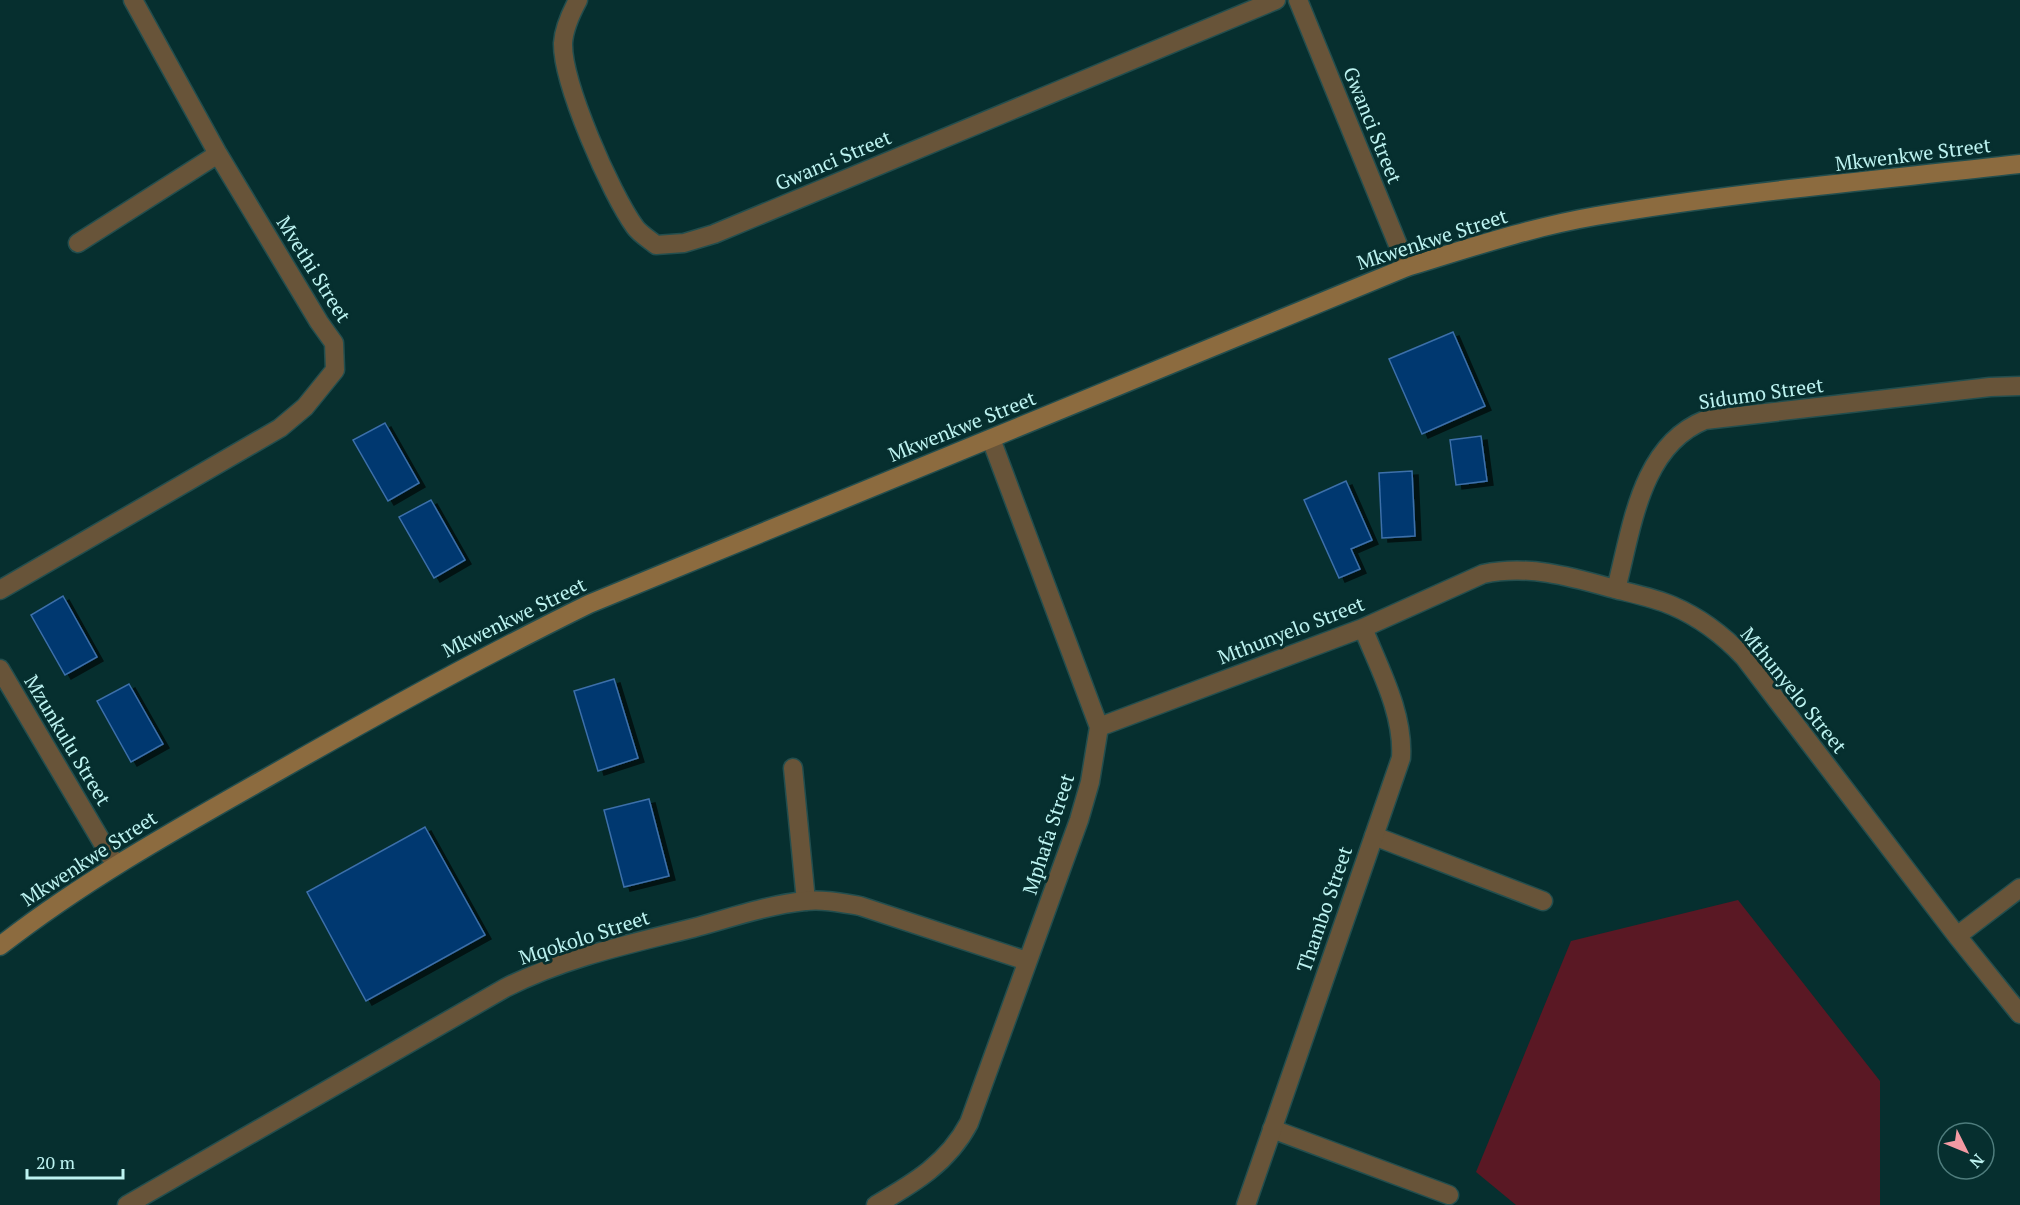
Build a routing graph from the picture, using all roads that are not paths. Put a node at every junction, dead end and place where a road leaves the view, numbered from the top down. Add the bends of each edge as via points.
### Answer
1 (133, 0) edge
2 (578, 0) edge
3 (1276, 0) edge
4 (1298, 0) edge
5 (218, 154) junction
6 (2020, 164) edge
7 (78, 243) dead end
8 (1407, 267) junction
9 (2020, 386) edge
10 (991, 439) junction
11 (1616, 589) junction
12 (0, 590) edge
13 (1363, 627) junction
14 (0, 669) edge
15 (1099, 727) junction
16 (793, 768) dead end
17 (1374, 836) junction
18 (115, 864) junction
19 (2020, 888) edge
20 (806, 901) junction
21 (1543, 901) dead end
22 (1956, 936) junction
23 (0, 946) edge
24 (1027, 961) junction
25 (2020, 1014) edge
26 (1272, 1129) junction
27 (1449, 1195) dead end
28 (127, 1205) edge
29 (876, 1205) edge
30 (1246, 1205) edge

1 - 5 street, Mvethi Street
2 - 3 street, Gwanci Street via 568,18 563,43 566,66 610,187 636,230 656,245 684,243 714,234
4 - 8 street, Gwanci Street
5 - 7 street
5 - 12 street, Mvethi Street via 334,343 335,370 305,407 280,428
6 - 8 street, Mkwenkwe Street via 1596,216
8 - 10 street, Mkwenkwe Street
9 - 11 street, Sidumo Street via 1705,420 1693,425 1655,462 1638,504
10 - 15 street, Mphafa Street
10 - 18 street, Mkwenkwe Street via 590,604 499,648
11 - 13 street, Mthunyelo Street via 1573,576 1501,570 1469,578
11 - 22 street, Mthunyelo Street via 1674,606 1726,638
13 - 15 street, Mthunyelo Street
13 - 17 street, Thambo Street via 1395,709 1402,738 1401,758
14 - 18 street, Mzunkulu Street
15 - 24 street, Mphafa Street via 1079,820
16 - 20 street
17 - 21 street
17 - 26 street, Thambo Street
18 - 23 street, Mkwenkwe Street
19 - 22 street
20 - 24 street, Mqokolo Street via 860,906
20 - 28 street, Mqokolo Street via 603,951 534,973
22 - 25 street, Mthunyelo Street
24 - 29 street, Mphafa Street via 958,1144 917,1181
26 - 27 street
26 - 30 street, Thambo Street

